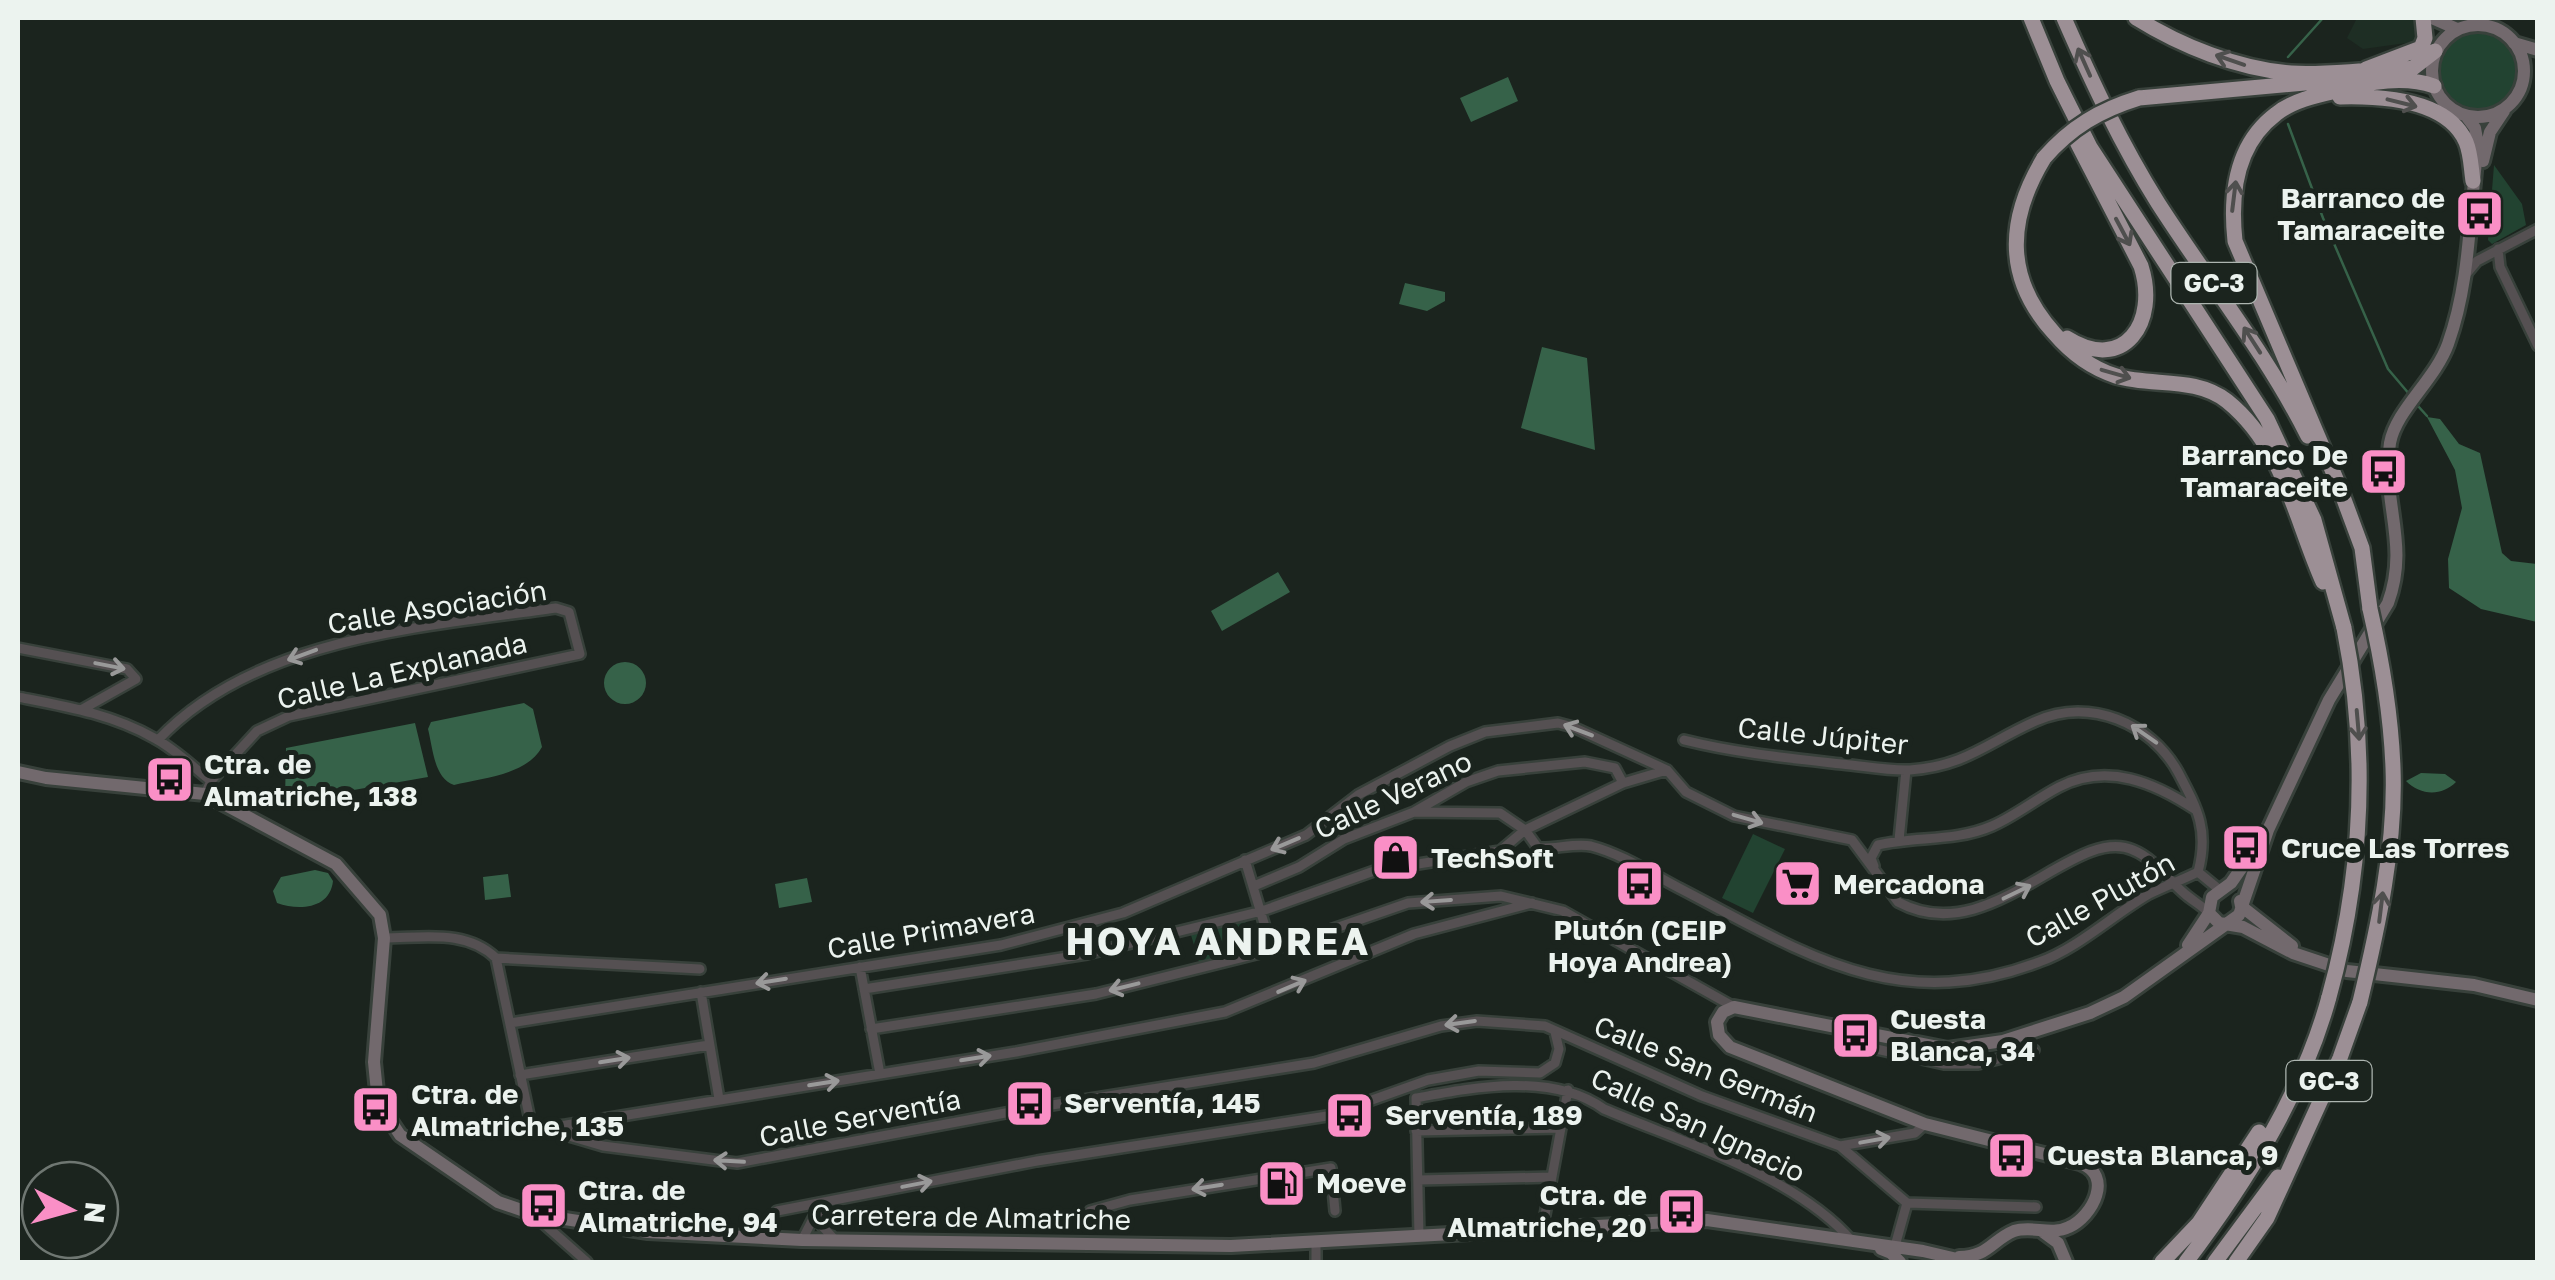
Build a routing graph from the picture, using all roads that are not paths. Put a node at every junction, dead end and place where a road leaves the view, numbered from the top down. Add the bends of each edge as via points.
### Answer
1 (2022, 18) edge
2 (2031, 18) edge
3 (2064, 18) edge
4 (2136, 18) edge
5 (2427, 18) edge
6 (2493, 23) edge
7 (2457, 29) junction
8 (2514, 43) junction
9 (2538, 50) edge
10 (2436, 51) junction
11 (2538, 76) edge
12 (2357, 78) junction
13 (2434, 86) junction
14 (2521, 86) junction
15 (2306, 98) junction
16 (2506, 108) junction
17 (2466, 116) junction
18 (2473, 180) junction
19 (2470, 222) junction
20 (2538, 230) edge
21 (2498, 249) junction
22 (2465, 275) junction
23 (2040, 318) junction
24 (2538, 346) edge
25 (2358, 550) junction
26 (2319, 558) junction
27 (569, 612) joint
28 (18, 648) edge
29 (18, 696) edge
30 (81, 710) junction
31 (158, 740) junction
32 (1684, 740) dead end
33 (1667, 770) junction
34 (1906, 770) junction
35 (18, 772) edge
36 (1623, 783) junction
37 (208, 788) junction
38 (1414, 812) junction
39 (2198, 812) junction
40 (1525, 830) junction
41 (2268, 830) junction
42 (1899, 840) junction
43 (1246, 860) junction
44 (1876, 872) junction
45 (2198, 872) junction
46 (2176, 883) junction
47 (1254, 886) junction
48 (2220, 891) junction
49 (1532, 903) junction
50 (2241, 906) junction
51 (1262, 911) junction
52 (2209, 913) junction
53 (2228, 924) junction
54 (384, 938) junction
55 (1272, 950) junction
56 (496, 958) junction
57 (2176, 958) junction
58 (2311, 958) junction
59 (860, 967) junction
60 (700, 969) dead end
61 (864, 990) junction
62 (702, 992) junction
63 (2538, 1000) edge
64 (1734, 1007) junction
65 (2324, 1015) junction
66 (510, 1024) junction
67 (1838, 1026) junction
68 (871, 1029) junction
69 (1555, 1032) junction
70 (709, 1044) junction
71 (2034, 1050) dead end
72 (880, 1074) junction
73 (520, 1076) junction
74 (1568, 1090) junction
75 (719, 1100) junction
76 (1925, 1124) junction
77 (566, 1125) junction
78 (1561, 1128) junction
79 (1416, 1131) junction
80 (1840, 1146) junction
81 (2292, 1158) junction
82 (1552, 1176) junction
83 (1418, 1180) junction
84 (821, 1203) junction
85 (1907, 1204) junction
86 (2036, 1206) dead end
87 (776, 1211) dead end
88 (1090, 1211) dead end
89 (1335, 1211) dead end
90 (533, 1214) junction
91 (2071, 1227) junction
92 (1542, 1230) junction
93 (2043, 1232) junction
94 (1419, 1238) junction
95 (802, 1240) junction
96 (836, 1241) junction
97 (1999, 1241) junction
98 (1316, 1242) junction
99 (1858, 1242) junction
100 (1895, 1246) junction
101 (1954, 1258) junction
102 (2066, 1261) edge
103 (587, 1262) edge
104 (1316, 1262) edge
105 (1900, 1262) edge
106 (1939, 1262) edge
107 (1970, 1262) edge
108 (1990, 1262) edge
109 (2162, 1262) edge
110 (2186, 1262) edge
111 (2215, 1262) edge
112 (2236, 1262) edge

1 -> 23 highway via 2148,287 2140,328 2110,349 2077,345
2 - 26 highway, GC-3 via 2090,147 2267,419 2301,489
25 -> 3 highway, GC-3 via 2298,416 2118,135
12 -> 4 highway via 2266,70
5 - 7 main road
5 - 10 main road
5 - 12 highway via 2420,48
6 - 7 main road
6 - 8 main road
7 - 10 main road
8 - 9 main road
8 - 14 main road
10 - 12 highway via 2422,63
10 - 13 main road
11 - 14 main road
12 - 13 highway
12 - 15 highway
12 - 23 highway, bridge via 2139,98 2074,127 2044,158 2019,208 2018,269
13 - 17 main road via 2449,108
14 - 16 main road
15 -> 18 highway via 2385,98 2437,114 2466,141
25 -> 15 highway via 2340,486 2234,227 2234,185 2255,135
16 - 17 main road
16 - 19 main road via 2490,132
17 - 18 main road via 2477,135
18 - 19 main road
19 - 22 main road
20 - 21 street
21 - 22 street
21 - 24 street via 2500,268
22 - 41 main road via 2450,339 2392,434 2388,493 2398,552 2393,588 2329,700
23 -> 26 highway via 2093,366 2119,377 2191,385 2225,400 2282,472
81 -> 25 highway, GC-3, bridge via 2360,1002 2391,828 2394,771 2380,651
26 -> 65 highway, GC-3, bridge via 2344,628 2360,731 2361,804 2346,936
27 -> 31 street, Calle Asociación via 556,608 379,634 310,652 181,715
27 - 37 street, Calle La Explanada via 580,654 288,716 258,731
28 -> 30 street via 127,669 136,679
29 - 30 street
30 - 31 street
31 - 37 street
32 - 34 street, Calle Júpiter
33 - 36 street
33 -> 43 street, Calle Primavera via 1558,723 1485,732 1358,795 1306,835
33 -> 44 street, Calle Primavera via 1686,792 1734,816 1852,840
39 -> 34 street, Calle Júpiter via 2166,750 2138,727 2099,713 2038,720 1978,754
34 - 42 street
35 - 37 main road
36 - 38 street, Calle Verano via 1615,768 1585,762 1498,771
36 - 40 street
37 - 54 main road via 336,864 380,916
38 - 40 street via 1500,813
38 - 47 street, Calle Verano
39 - 42 street via 2161,787 2125,776 2094,778 2064,784 1992,826 1949,839
39 - 45 street via 2205,844
40 - 46 street, Calle Plutón via 1538,848 1588,845 1624,859 1851,972 1916,983 1997,975 2043,961
40 - 51 street via 1500,851 1374,871
41 - 48 main road
41 - 50 main road
42 - 44 street via 1878,845 1871,858
43 - 47 street
43 - 59 street, Calle Primavera via 1124,913 1001,944
44 -> 46 street via 1898,902 1931,913 2014,895 2088,850 2113,845 2132,849
45 - 46 street, Calle Plutón
45 - 48 street
46 - 52 street
47 - 51 street
48 - 50 main road via 2232,892
48 - 52 main road
49 -> 55 street via 1501,896 1408,903
49 - 64 street via 1604,931
72 -> 49 street, Calle Serventía via 1226,1012 1414,934
50 - 53 main road
50 - 58 main road
51 - 55 street
51 - 61 street via 1087,954
52 - 53 main road
52 - 57 main road
53 - 57 main road
53 - 58 main road
54 - 56 street via 463,938
54 - 90 main road, Carretera de Almatriche via 374,1062 378,1102 400,1135 498,1202
55 -> 68 street via 1096,994
56 - 60 street
56 - 66 street
57 - 67 main road via 2090,1014 1976,1047 1948,1048
58 - 63 main road via 2347,971 2474,985
59 - 61 street
59 -> 62 street, Calle Primavera
61 - 68 street
62 - 66 street, Calle Primavera
62 - 70 street
64 - 67 main road
64 - 76 main road via 1717,1022 1730,1046
65 - 109 highway via 2234,1174
65 - 110 highway, GC-3 via 2279,1117
66 - 73 street
67 - 71 street via 1848,1043 1944,1064 1978,1064
68 - 72 street
69 -> 77 street, Calle Serventía via 1526,1022 1440,1026 1314,1063 738,1163 603,1146 569,1136
69 - 80 street, Calle San Germán
84 -> 69 street via 1327,1116 1428,1080 1479,1071 1540,1072 1555,1063
73 -> 70 street
70 - 75 street
75 -> 72 street, Calle Serventía
73 - 77 street via 530,1120 541,1128
74 - 78 street
74 - 79 street via 1502,1086 1416,1098
74 - 99 street, Calle San Ignacio via 1773,1181 1813,1203
75 - 77 street, Calle Serventía
80 -> 76 street, Calle San Germán via 1915,1132
76 - 91 main road via 2091,1167 2099,1191
78 - 79 street
78 - 82 street
79 - 83 street
80 - 85 street, Calle San Germán
81 - 111 highway, GC-3
81 - 112 highway via 2267,1218
82 - 83 street
82 - 92 street
83 - 94 street
84 - 87 street
84 - 95 street
84 - 96 street via 822,1226
85 - 86 street
85 - 100 street
89 -> 88 street via 1331,1168
90 - 95 main road, Carretera de Almatriche via 648,1232
90 - 103 street
91 - 93 main road
91 - 102 main road
92 - 94 main road, Carretera de Almatriche
92 - 99 main road, Carretera de Almatriche via 1707,1220
93 - 97 main road via 2022,1229
93 - 102 main road
94 - 98 main road, Carretera de Almatriche
95 - 96 main road, Carretera de Almatriche
96 - 98 main road, Carretera de Almatriche
97 - 101 main road via 1982,1254
97 - 108 main road
98 - 104 street
99 - 100 main road, Carretera de Almatriche
99 - 105 main road via 1891,1252
100 - 101 main road, Carretera de Almatriche
101 - 106 main road
101 - 107 main road, Carretera de Almatriche

